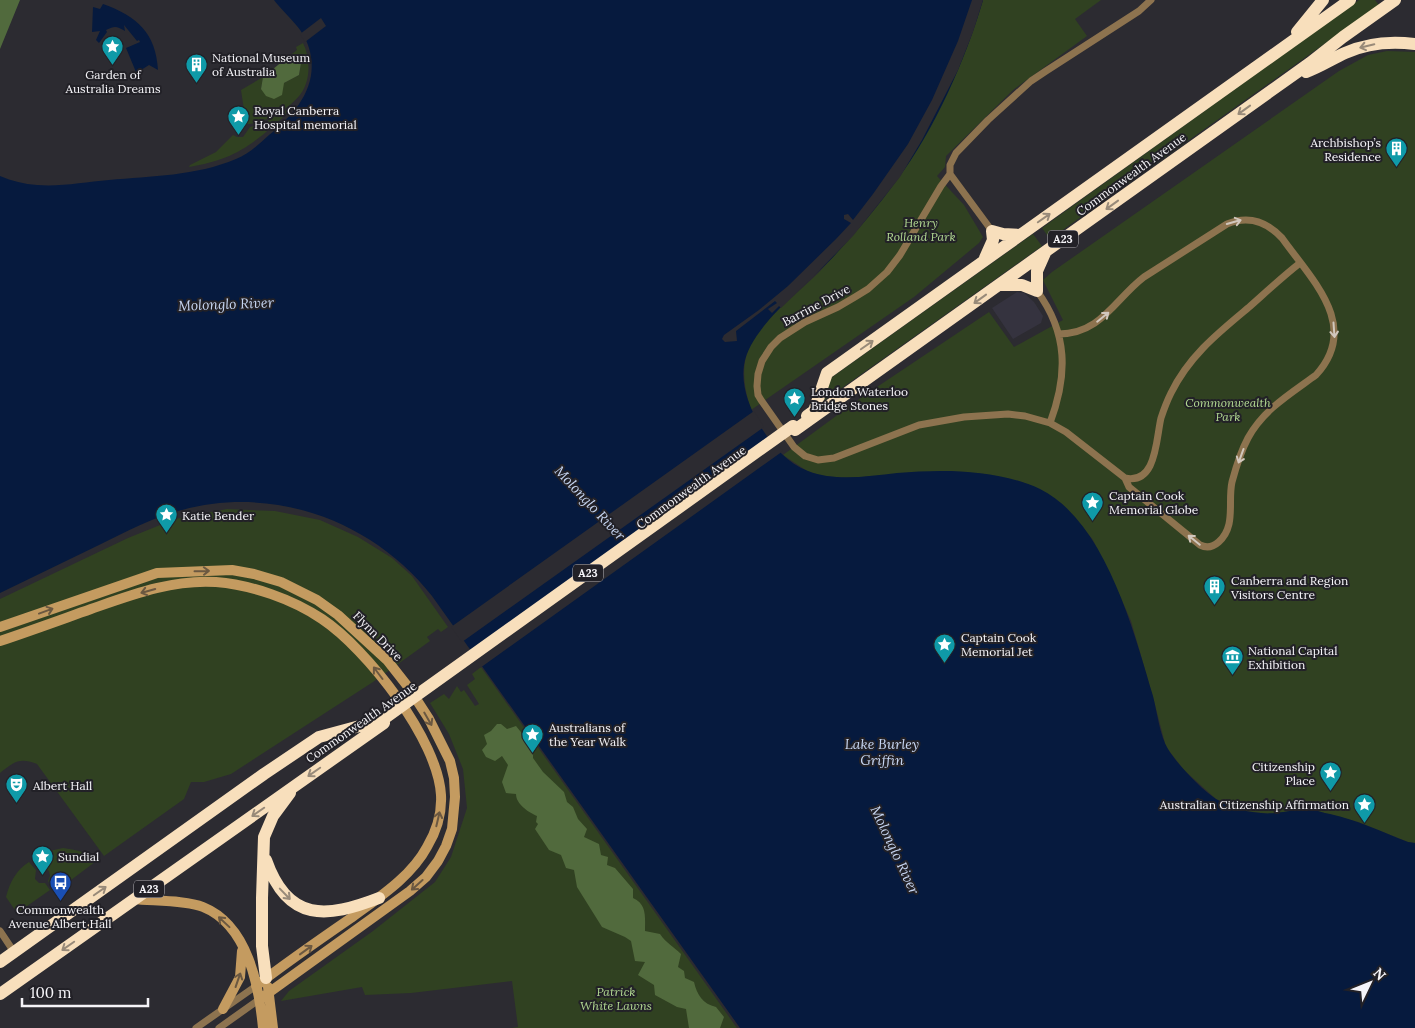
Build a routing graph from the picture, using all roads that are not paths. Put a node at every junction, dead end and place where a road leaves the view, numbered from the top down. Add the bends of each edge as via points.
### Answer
1 (1151, 0) edge
2 (1323, 0) edge
3 (1350, 0) edge
4 (1395, 0) edge
5 (1406, 0) edge
6 (1415, 44) edge
7 (1284, 47) junction
8 (1310, 63) junction
9 (1284, 82) junction
10 (950, 174) junction
11 (992, 231) junction
12 (1020, 235) junction
13 (1046, 251) junction
14 (982, 263) junction
15 (1300, 263) junction
16 (999, 285) junction
17 (1037, 291) junction
18 (1059, 334) junction
19 (1050, 423) junction
20 (794, 428) junction
21 (1125, 478) junction
22 (0, 627) edge
23 (0, 641) edge
24 (383, 721) junction
25 (297, 783) junction
26 (264, 851) junction
27 (379, 898) junction
28 (134, 899) junction
29 (0, 931) edge
30 (242, 947) junction
31 (14, 952) junction
32 (0, 962) edge
33 (261, 982) junction
34 (269, 992) junction
35 (0, 994) edge
36 (260, 999) junction
37 (223, 1009) junction
38 (196, 1028) edge
39 (219, 1028) edge
40 (263, 1028) edge
41 (273, 1028) edge

1 - 10 street, Barrine Drive via 1024,88 956,153 951,160
2 - 7 highway
3 - 7 highway, Commonwealth Avenue / A23
4 - 8 highway, Commonwealth Avenue / A23
5 - 8 highway via 1336,50
6 -> 9 highway via 1364,46
12 -> 7 highway, Commonwealth Avenue / A23
8 - 9 highway, Commonwealth Avenue / A23
9 -> 13 highway, Commonwealth Avenue / A23
10 - 11 street
10 - 19 street, Barrine Drive via 895,262 879,280 838,308 791,330 771,347 758,374 758,396 794,447 805,456 818,460 834,458 919,425 964,417 1008,414
11 - 12 highway
11 - 14 highway via 991,247
12 - 14 highway, Commonwealth Avenue / A23
13 - 16 highway, Commonwealth Avenue / A23
13 - 17 highway via 1037,271
20 -> 14 highway, Commonwealth Avenue / A23 via 814,411 827,373
18 -> 15 street via 1098,322 1144,277 1235,221 1264,223 1282,238
15 - 21 street via 1207,342 1192,360 1164,410 1151,466 1138,478
15 -> 21 street, Barrine Drive via 1328,304 1334,344 1321,370 1272,407 1248,438 1232,483 1229,525 1220,540 1215,546 1204,547 1129,487
16 - 17 highway via 1022,285
16 -> 20 highway, Commonwealth Avenue / A23
17 - 18 street
18 - 19 street via 1062,384
19 - 21 street, Barrine Drive
20 - 24 highway, Commonwealth Avenue / A23, bridge
20 - 24 highway, Commonwealth Avenue / A23, bridge via 462,668
22 -> 34 main road, Flynn Drive via 158,573 232,570 281,582 317,600 363,636 409,688 430,719 450,761 454,778 455,812 446,846 426,877 410,891
27 -> 23 main road, Flynn Drive via 427,848 439,814 438,778 425,743 396,697 373,666 322,619 281,598 244,586 199,582 130,596
24 -> 25 highway, Commonwealth Avenue / A23
31 -> 24 highway, Commonwealth Avenue / A23 via 264,774 320,738
25 - 26 highway via 271,820
25 -> 28 highway, Commonwealth Avenue / A23
26 -> 27 highway via 274,881 281,891 301,906 317,912 337,912
26 - 33 highway
33 -> 27 main road, Flynn Drive
30 -> 28 main road via 229,926 207,909 189,904
28 -> 35 highway, Commonwealth Avenue / A23
29 - 31 street
30 - 33 main road
37 -> 30 main road via 240,977
31 - 32 highway, Commonwealth Avenue / A23
33 - 34 main road
33 - 36 main road
33 - 37 street
34 - 36 main road, Flynn Drive
34 - 41 main road
36 - 39 street
36 - 40 main road
37 - 38 street

